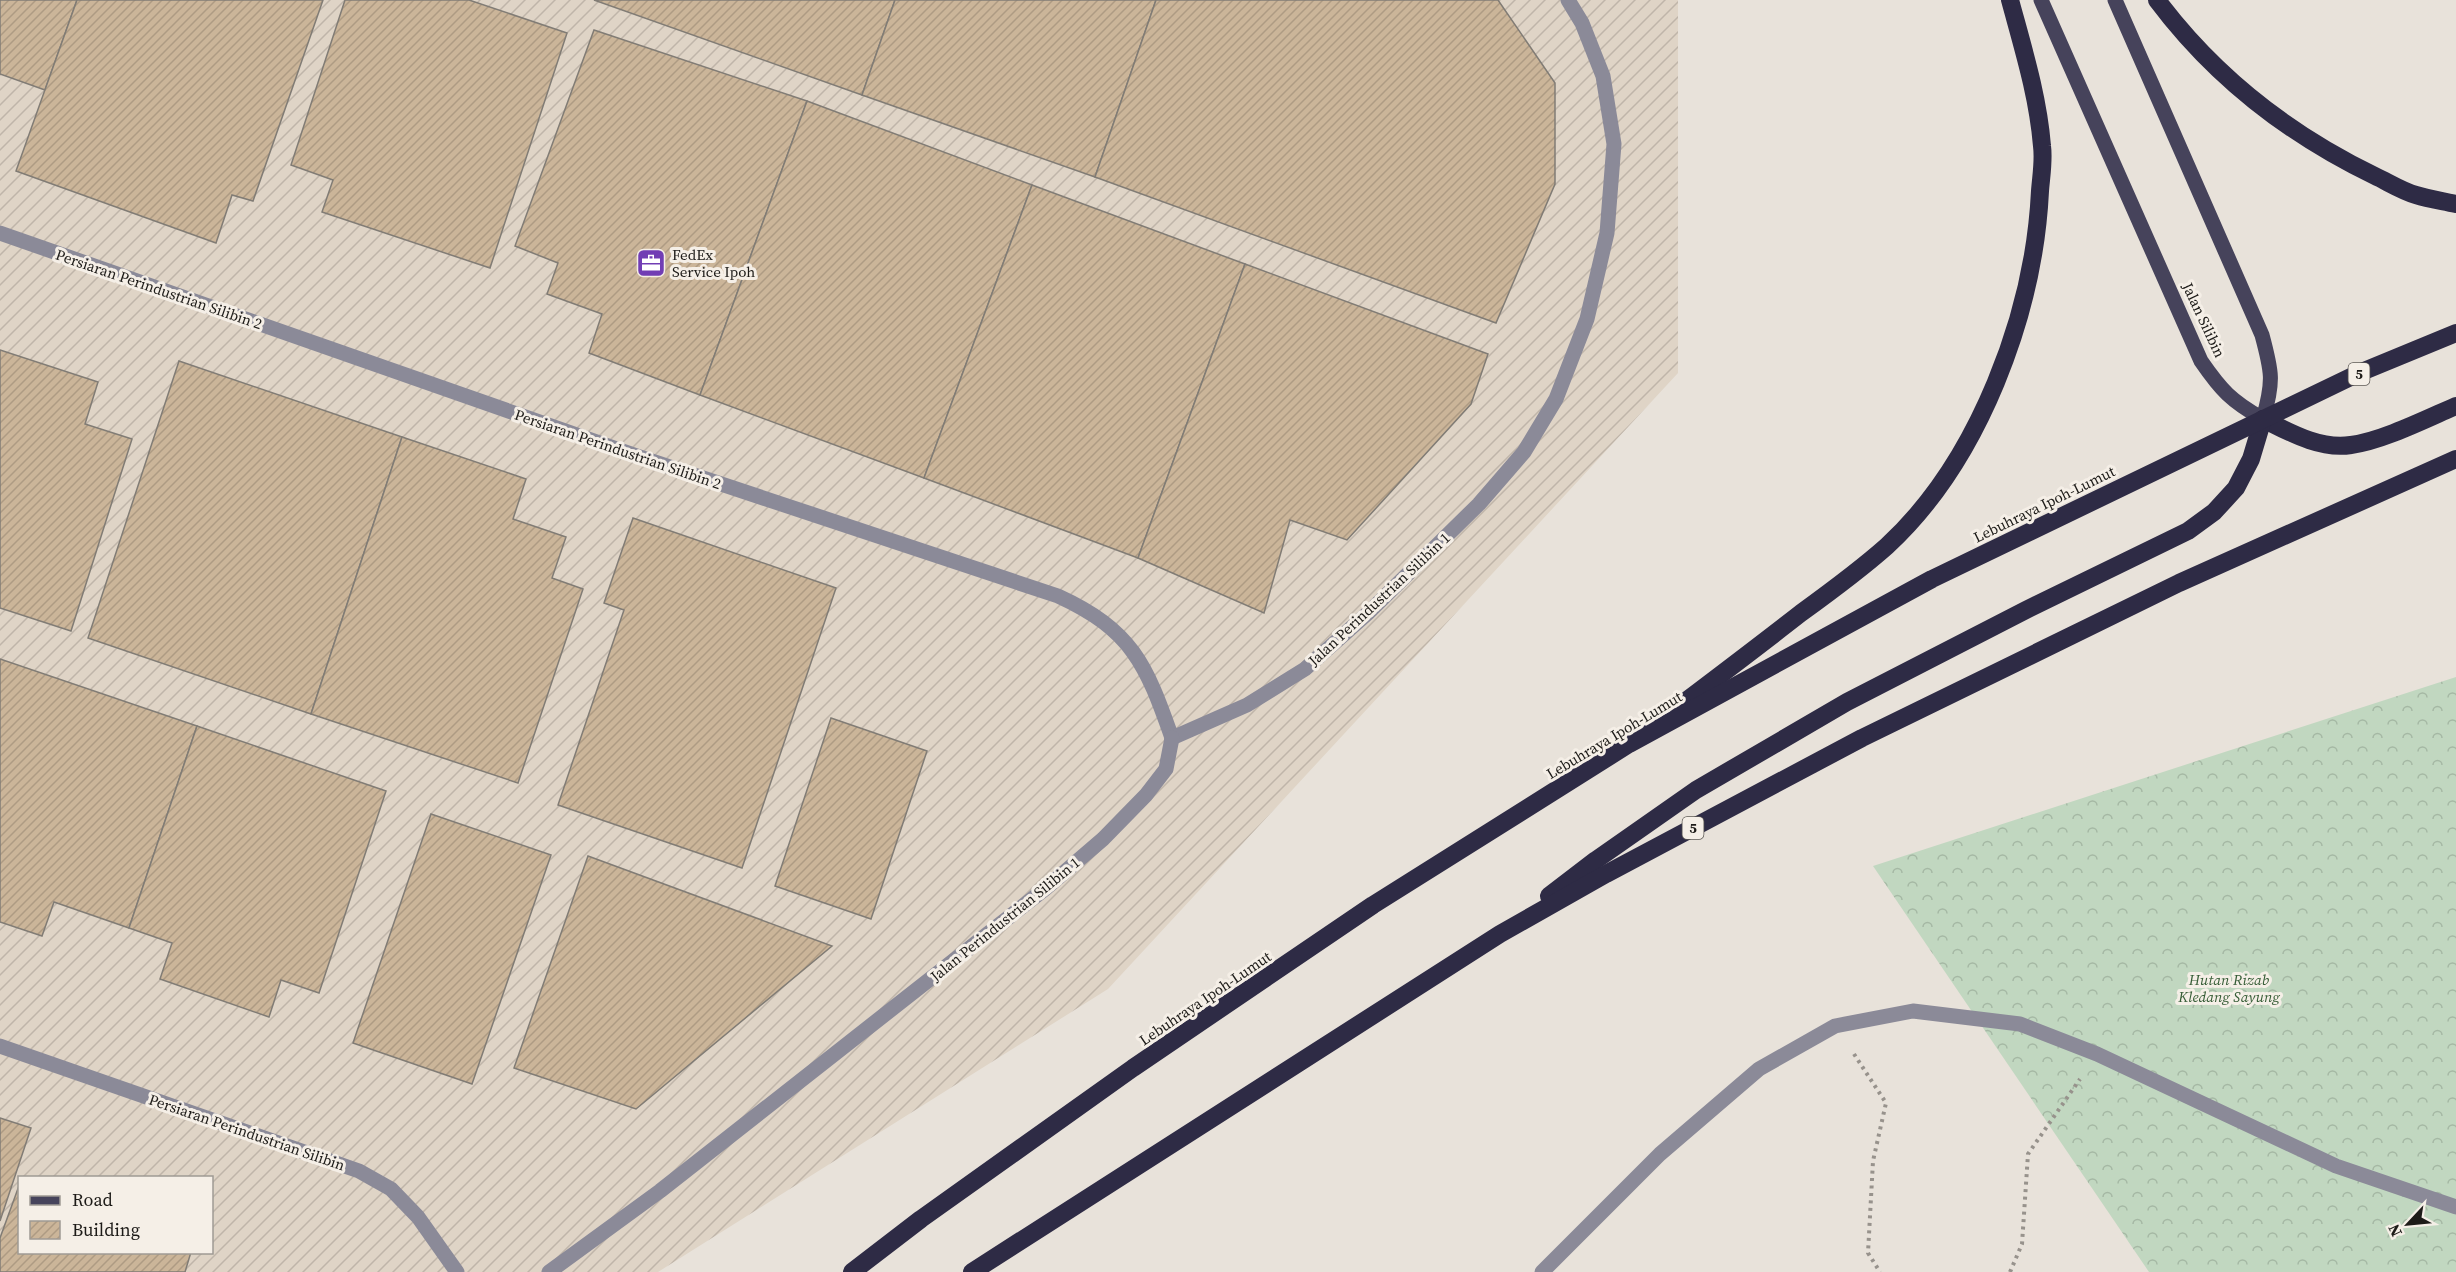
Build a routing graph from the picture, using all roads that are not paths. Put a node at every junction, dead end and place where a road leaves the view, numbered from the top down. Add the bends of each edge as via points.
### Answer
1 (1568, 0) edge
2 (2010, 0) edge
3 (2041, 0) edge
4 (2115, 0) edge
5 (2157, 0) edge
6 (2456, 204) edge
7 (0, 233) edge
8 (2456, 333) edge
9 (2456, 406) edge
10 (2263, 419) junction
11 (2456, 459) edge
12 (1172, 738) junction
13 (1629, 744) junction
14 (1500, 934) junction
15 (0, 1046) edge
16 (2456, 1207) edge
17 (457, 1272) edge
18 (549, 1272) edge
19 (852, 1272) edge
20 (972, 1272) edge
21 (1542, 1272) edge

1 - 12 street, Jalan Perindustrian Silibin 1 via 1582,22 1603,76 1614,144 1607,233 1587,319 1556,399 1524,452 1479,504 1305,669 1247,705
2 - 13 highway via 2034,88 2043,148 2039,220 2027,289 2006,358 1970,435 1933,494 1888,545
3 - 10 main road, Jalan Silibin via 2201,361 2220,389
4 - 10 main road via 2262,335 2272,388
5 - 6 highway via 2223,74 2279,120 2345,162 2414,195
7 - 12 street, Persiaran Perindustrian Silibin 2 via 637,456 1058,596 1087,609 1115,630 1137,655
8 - 10 highway, Lebuhraya Ipoh-Lumut / 5
9 - 10 highway via 2350,446 2321,444
10 - 13 highway, Lebuhraya Ipoh-Lumut / 5 via 1932,579
10 - 14 highway via 2251,459 2236,488 2214,512 2188,531 1847,702 1696,790
11 - 14 highway, 5 via 2179,583 1862,738
12 - 18 street, Jalan Perindustrian Silibin 1 via 1166,769 1103,839 660,1191
13 - 19 highway, Lebuhraya Ipoh-Lumut / 5 via 1353,918 1133,1068
14 - 20 highway, 5
15 - 17 street, Persiaran Perindustrian Silibin via 359,1171 391,1189 418,1217
16 - 21 street via 2336,1166 2097,1054 2020,1024 1913,1011 1835,1026 1759,1069 1660,1154

